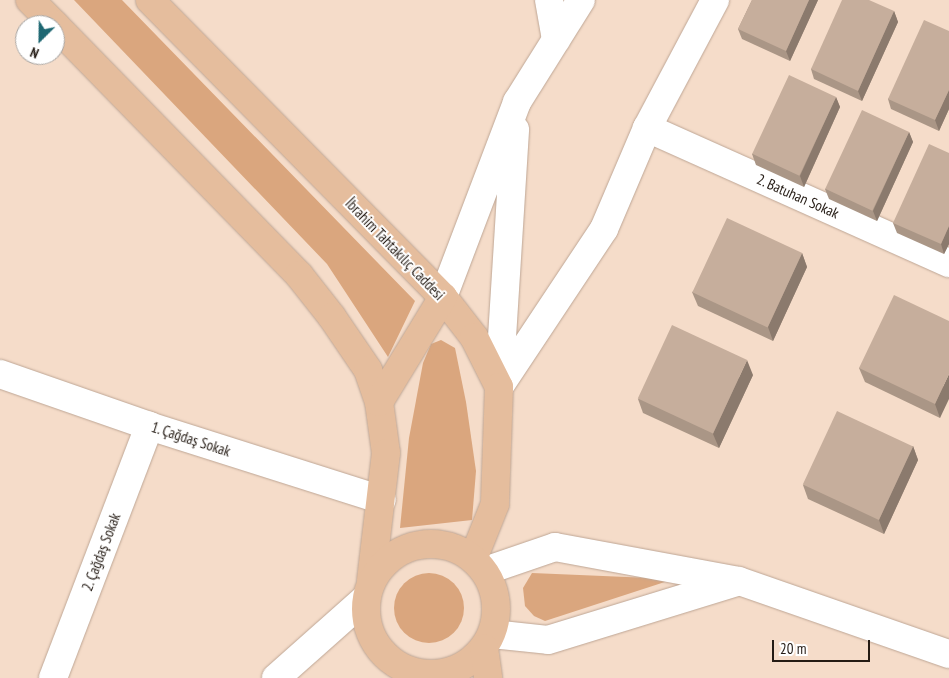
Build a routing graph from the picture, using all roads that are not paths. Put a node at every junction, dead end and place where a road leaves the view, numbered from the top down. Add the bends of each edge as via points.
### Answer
1 (30, 0) edge
2 (150, 0) edge
3 (549, 0) edge
4 (581, 0) edge
5 (716, 0) edge
6 (45, 15) edge
7 (65, 35) edge
8 (556, 39) junction
9 (517, 102) junction
10 (647, 128) junction
11 (949, 263) edge
12 (442, 297) junction
13 (0, 374) edge
14 (499, 387) junction
15 (379, 402) junction
16 (149, 426) junction
17 (382, 500) junction
18 (479, 565) junction
19 (740, 581) junction
20 (369, 590) junction
21 (378, 648) junction
22 (949, 654) edge
23 (481, 659) edge
24 (53, 678) edge
25 (276, 678) edge
26 (385, 678) edge

1 - 6 main road
2 - 12 main road, İbrahim Tahtakılıç Caddesi
3 - 8 street
4 - 8 street
5 - 10 street
7 - 15 main road via 299,275 368,370
8 - 9 street
9 - 12 street
9 - 14 street
10 - 11 street, 2. Batuhan Sokak
10 - 14 street via 604,229
12 - 14 main road, İbrahim Tahtakılıç Caddesi via 474,337
12 - 15 main road
13 - 16 street, 1. Çağdaş Sokak
14 - 18 main road, İbrahim Tahtakılıç Caddesi via 495,504
15 - 17 main road via 386,453
16 - 17 street, 1. Çağdaş Sokak
16 - 24 street, 2. Çağdaş Sokak
17 - 20 main road
18 - 19 street via 556,547
18 - 20 main road via 458,549 425,543 393,555 381,567
18 - 23 main road via 492,585 496,601 496,618
19 - 22 street
19 - 23 street
20 - 21 main road via 366,616
20 - 25 street
21 - 23 main road via 403,668 418,673 449,672
21 - 26 main road

